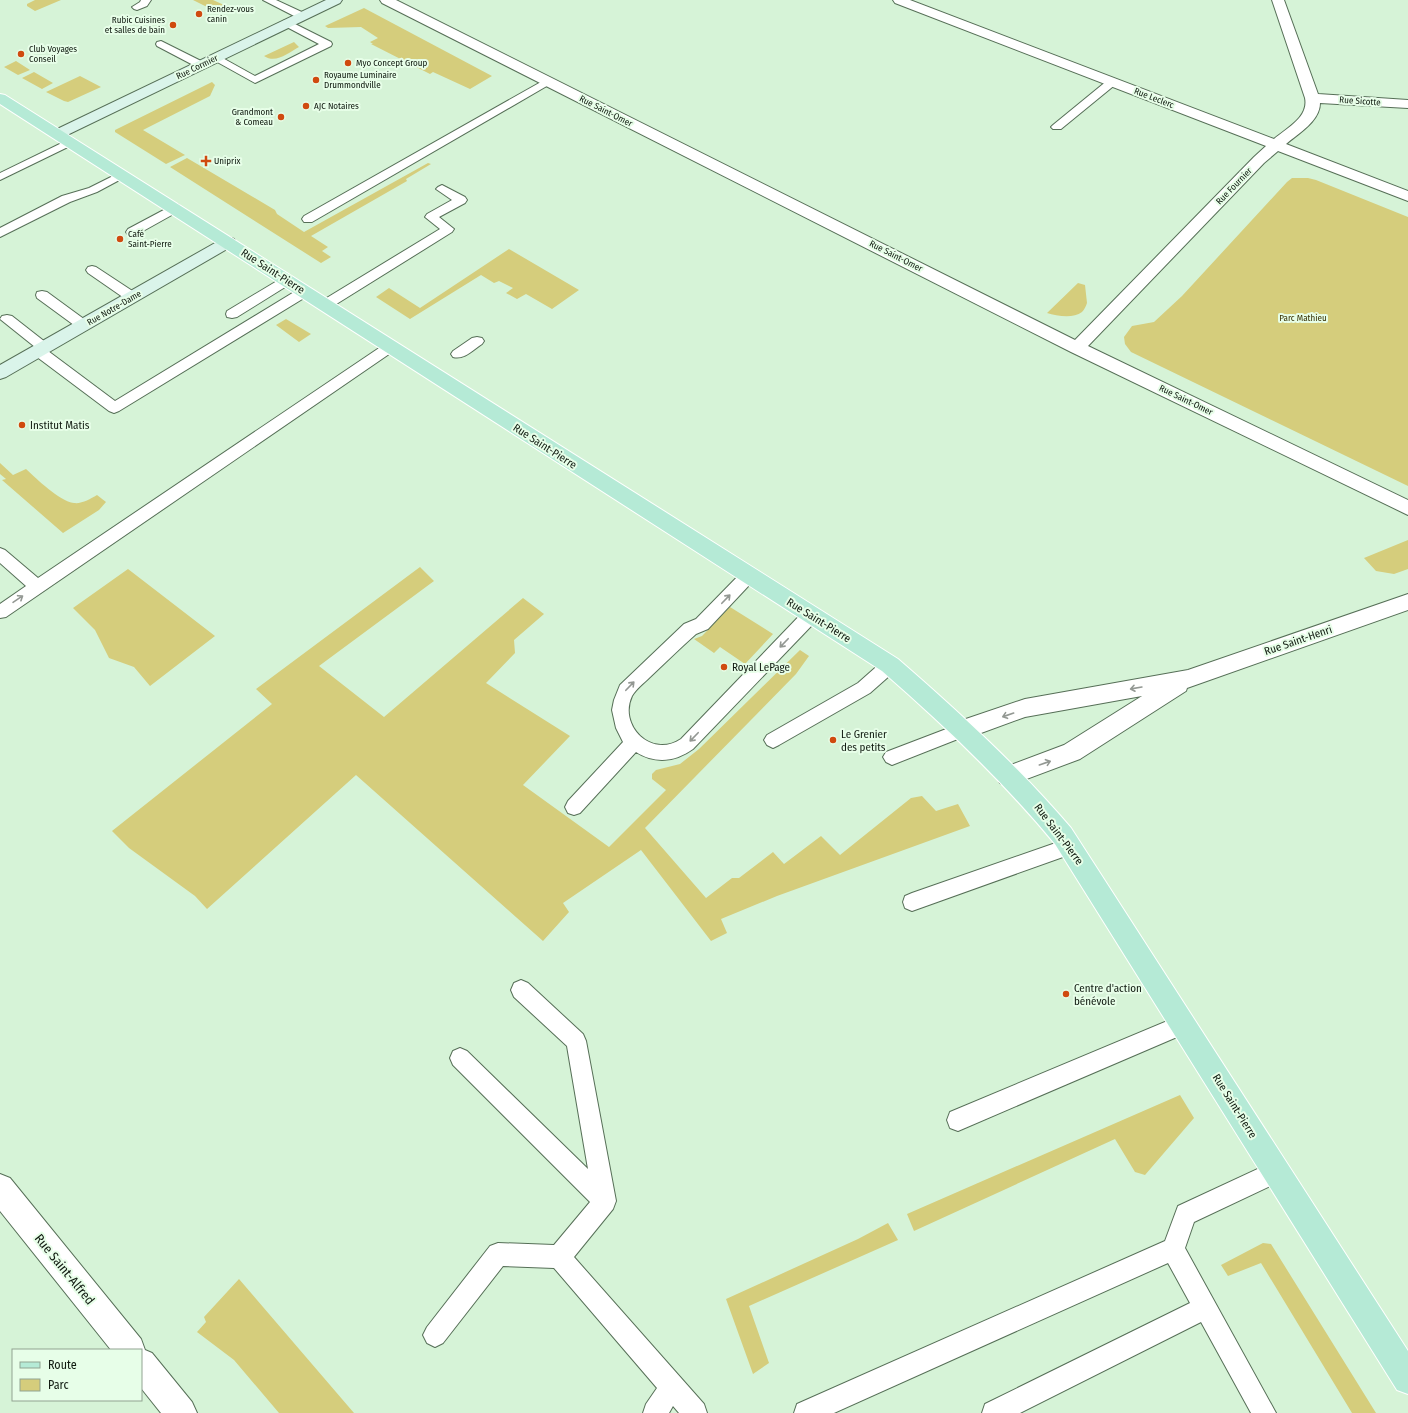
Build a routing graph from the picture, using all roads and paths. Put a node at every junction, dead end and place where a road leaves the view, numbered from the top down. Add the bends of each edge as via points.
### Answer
1 (146, 0) edge
2 (268, 0) edge
3 (336, 0) edge
4 (386, 0) edge
5 (899, 0) edge
6 (1278, 0) edge
7 (137, 7) dead end
8 (302, 16) junction
9 (287, 23) junction
10 (161, 44) dead end
11 (215, 58) junction
12 (201, 65) junction
13 (548, 81) junction
14 (1112, 82) junction
15 (0, 98) edge
16 (1312, 98) junction
17 (1408, 104) edge
18 (1057, 127) dead end
19 (64, 138) junction
20 (1276, 145) junction
21 (121, 175) junction
22 (0, 177) edge
23 (442, 188) dead end
24 (1408, 196) edge
25 (175, 208) junction
26 (308, 219) dead end
27 (132, 232) dead end
28 (0, 233) edge
29 (228, 242) junction
30 (92, 270) dead end
31 (286, 281) junction
32 (304, 292) junction
33 (42, 295) dead end
34 (132, 297) junction
35 (325, 305) junction
36 (232, 314) dead end
37 (7, 319) dead end
38 (83, 325) junction
39 (477, 341) dead end
40 (390, 347) junction
41 (1077, 348) junction
42 (41, 349) junction
43 (458, 354) dead end
44 (0, 373) edge
45 (1408, 508) edge
46 (0, 554) edge
47 (748, 576) junction
48 (37, 587) junction
49 (1408, 602) edge
50 (0, 612) edge
51 (811, 615) junction
52 (890, 665) junction
53 (1188, 679) junction
54 (962, 730) junction
55 (773, 740) dead end
56 (634, 742) junction
57 (892, 757) dead end
58 (1008, 776) junction
59 (574, 807) dead end
60 (1070, 846) junction
61 (912, 902) dead end
62 (521, 990) dead end
63 (1184, 1024) junction
64 (460, 1058) dead end
65 (958, 1120) dead end
66 (1277, 1172) junction
67 (0, 1188) edge
68 (605, 1201) junction
69 (1173, 1249) junction
70 (559, 1257) junction
71 (1206, 1307) junction
72 (435, 1335) dead end
73 (129, 1349) edge
74 (142, 1365) edge
75 (1408, 1379) edge
76 (672, 1387) junction
77 (181, 1413) edge
78 (655, 1413) edge
79 (695, 1413) edge
80 (806, 1413) edge
81 (994, 1413) edge
82 (1264, 1413) edge

1 - 7 lane
2 - 8 lane
3 - 8 street, Rue Cormier
4 - 13 street, Rue Saint-Omer
5 - 14 street, Rue Leclerc
6 - 16 street, Rue Fournier
8 - 9 street, Rue Cormier
9 - 11 street, Rue Cormier
9 - 11 lane via 327,44 255,80
10 - 12 lane
11 - 12 street, Rue Cormier
12 - 19 street, Rue Cormier
13 - 26 lane
13 - 41 street, Rue Saint-Omer
14 - 18 lane
14 - 20 street, Rue Leclerc
15 - 19 main road, Rue Saint-Pierre
16 - 17 street, Rue Sicotte
16 - 20 street, Rue Fournier via 1313,111 1309,117
19 - 21 main road, Rue Saint-Pierre
19 - 22 lane
20 - 24 street, Rue Leclerc
20 - 41 street, Rue Fournier
21 - 25 main road, Rue Saint-Pierre
21 - 28 lane via 93,190 66,199
23 - 35 lane via 461,200 431,217 448,229
25 - 27 lane
25 - 29 main road, Rue Saint-Pierre
29 - 31 main road, Rue Saint-Pierre
29 - 34 street, Rue Notre-Dame
30 - 34 lane
31 - 32 main road, Rue Saint-Pierre
31 - 36 lane
32 - 35 main road, Rue Saint-Pierre
32 - 42 lane via 114,408
33 - 38 lane
34 - 38 street, Rue Notre-Dame
35 - 40 main road, Rue Saint-Pierre
37 - 42 lane
38 - 42 street, Rue Notre-Dame
39 - 43 lane
40 - 47 main road, Rue Saint-Pierre
40 - 48 lane
41 - 45 street, Rue Saint-Omer
42 - 44 street, Rue Notre-Dame
46 - 48 lane
47 - 51 main road, Rue Saint-Pierre
56 -> 47 lane via 625,731 620,711 626,690 690,629 702,624
50 -> 48 lane
49 - 53 street, Rue Saint-Henri
51 - 52 main road, Rue Saint-Pierre
51 -> 56 lane via 687,744 676,751 662,753 648,750
52 - 54 main road, Rue Saint-Pierre
52 - 55 lane via 864,688
53 -> 54 street, Rue Saint-Henri via 1025,708
58 -> 53 street, Rue Saint-Henri via 1072,752
54 - 57 lane
54 - 58 main road, Rue Saint-Pierre
56 - 59 lane
58 - 60 main road, Rue Saint-Pierre via 1036,804
60 - 61 lane
60 - 63 main road, Rue Saint-Pierre
62 - 68 lane via 576,1041
63 - 65 lane
63 - 66 main road, Rue Saint-Pierre
64 - 68 lane
66 - 69 lane via 1186,1214
66 - 75 main road, Rue Saint-Pierre
67 - 73 street, Rue Saint-Alfred
68 - 70 lane
69 - 71 lane
69 - 80 lane
70 - 72 lane via 498,1254
70 - 76 lane
71 - 81 lane
71 - 82 lane
74 - 77 street
76 - 78 lane
76 - 79 lane

